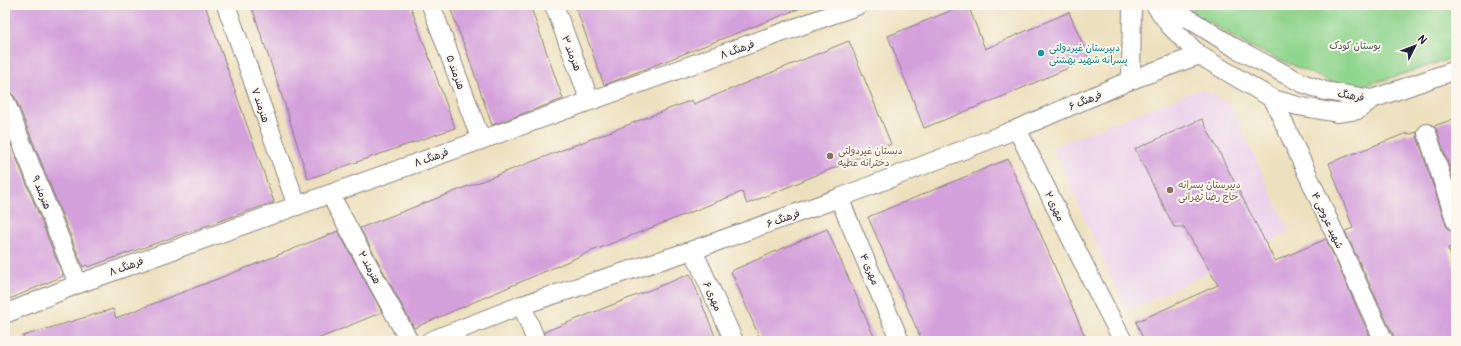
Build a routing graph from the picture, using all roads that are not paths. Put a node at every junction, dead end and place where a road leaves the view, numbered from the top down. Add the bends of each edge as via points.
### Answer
1 (226, 5) edge
2 (431, 5) edge
3 (554, 5) edge
4 (859, 5) edge
5 (1132, 5) edge
6 (1155, 5) edge
7 (1167, 5) edge
8 (814, 13) edge
9 (1199, 55) junction
10 (1456, 70) edge
11 (1131, 80) junction
12 (1273, 99) junction
13 (1372, 99) junction
14 (5, 101) edge
15 (590, 101) junction
16 (1017, 129) junction
17 (1427, 133) dead end
18 (481, 140) junction
19 (330, 194) junction
20 (839, 198) junction
21 (297, 206) junction
22 (1456, 222) edge
23 (693, 250) junction
24 (78, 284) junction
25 (522, 305) junction
26 (5, 314) edge
27 (409, 341) edge
28 (430, 341) edge
29 (536, 341) edge
30 (734, 341) edge
31 (900, 341) edge
32 (1123, 341) edge
33 (1384, 341) edge

1 - 21 street, هنرمند ۷
2 - 18 street, هنرمند ۵
3 - 15 street, هنرمند ۳
4 - 8 street, فرهنگ ۸
5 - 11 street
6 - 9 street, فرهنگ via 1170,26
7 - 13 street, فرهنگ via 1237,49 1302,82 1325,91
8 - 15 street, فرهنگ ۸
9 - 11 street, فرهنگ ۶
9 - 12 street, فرهنگ
10 - 13 street
11 - 16 street, فرهنگ ۶
12 - 13 street, فرهنگ via 1337,113 1358,110
12 - 33 street, شهید عروجی ۴
14 - 24 street, هنرمند ۹
15 - 18 street, فرهنگ ۸
16 - 20 street, فرهنگ ۶
16 - 32 street, مهری ۲
17 - 22 street
18 - 19 street, فرهنگ ۸
19 - 21 street, فرهنگ ۸
19 - 27 street, هنرمند ۲
20 - 23 street, فرهنگ ۶
20 - 31 street, مهری ۴
21 - 24 street, فرهنگ ۸
23 - 25 street, فرهنگ ۶
23 - 30 street, مهری ۶
24 - 26 street, فرهنگ ۸
25 - 28 street, فرهنگ ۶
25 - 29 street

